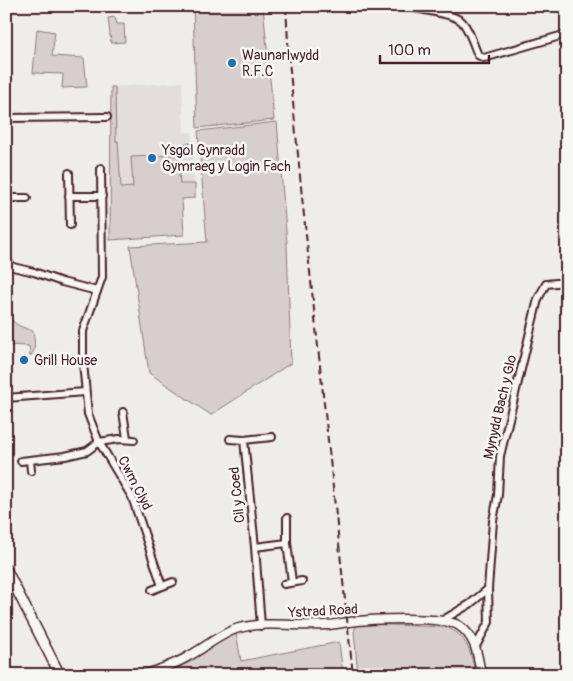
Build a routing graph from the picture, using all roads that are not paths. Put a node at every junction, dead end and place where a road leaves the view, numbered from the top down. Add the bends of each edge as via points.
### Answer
1 (402, 6) edge
2 (567, 34) edge
3 (107, 117) dead end
4 (6, 118) edge
5 (101, 168) dead end
6 (69, 173) dead end
7 (69, 196) junction
8 (102, 196) junction
9 (6, 198) edge
10 (28, 198) dead end
11 (70, 225) dead end
12 (6, 260) edge
13 (567, 282) edge
14 (97, 291) junction
15 (85, 392) junction
16 (6, 398) edge
17 (124, 412) dead end
18 (272, 437) dead end
19 (230, 439) dead end
20 (244, 440) junction
21 (99, 442) junction
22 (30, 460) junction
23 (22, 461) dead end
24 (31, 471) dead end
25 (287, 518) dead end
26 (287, 543) junction
27 (255, 547) junction
28 (6, 569) edge
29 (302, 581) dead end
30 (173, 582) dead end
31 (292, 582) junction
32 (284, 584) dead end
33 (162, 586) junction
34 (488, 589) junction
35 (152, 590) dead end
36 (443, 620) junction
37 (262, 626) junction
38 (476, 646) junction
39 (60, 675) edge
40 (144, 675) edge
41 (481, 675) edge

1 - 2 street via 460,20 478,55 484,58
3 - 4 street via 98,113
5 - 8 street, Cwm Clyd
6 - 7 street
7 - 8 street
7 - 11 street
8 - 14 street, Cwm Clyd via 102,277
9 - 10 street
12 - 14 street via 13,267
13 - 34 street, Mynydd Bach y Glo via 546,284 538,299 500,456
14 - 15 street, Cwm Clyd via 83,331
15 - 16 street
15 - 21 street, Cwm Clyd via 88,414
17 - 21 street via 130,439
18 - 20 street
19 - 20 street
20 - 27 street, Cil y Coed
21 - 22 street via 87,451
21 - 33 street, Cwm Clyd via 132,498
22 - 23 street
22 - 24 street
25 - 26 street
26 - 27 street
26 - 31 street
27 - 37 street, Cil y Coed
28 - 39 main road
29 - 31 street
30 - 33 street
31 - 32 street
33 - 35 street
34 - 36 street
34 - 38 street, Mynydd Bach y Glo via 489,622
36 - 37 street, Ystrad Road
36 - 38 street, Ystrad Road via 465,631
37 - 40 street, Ystrad Road via 237,628 188,658
38 - 41 street

